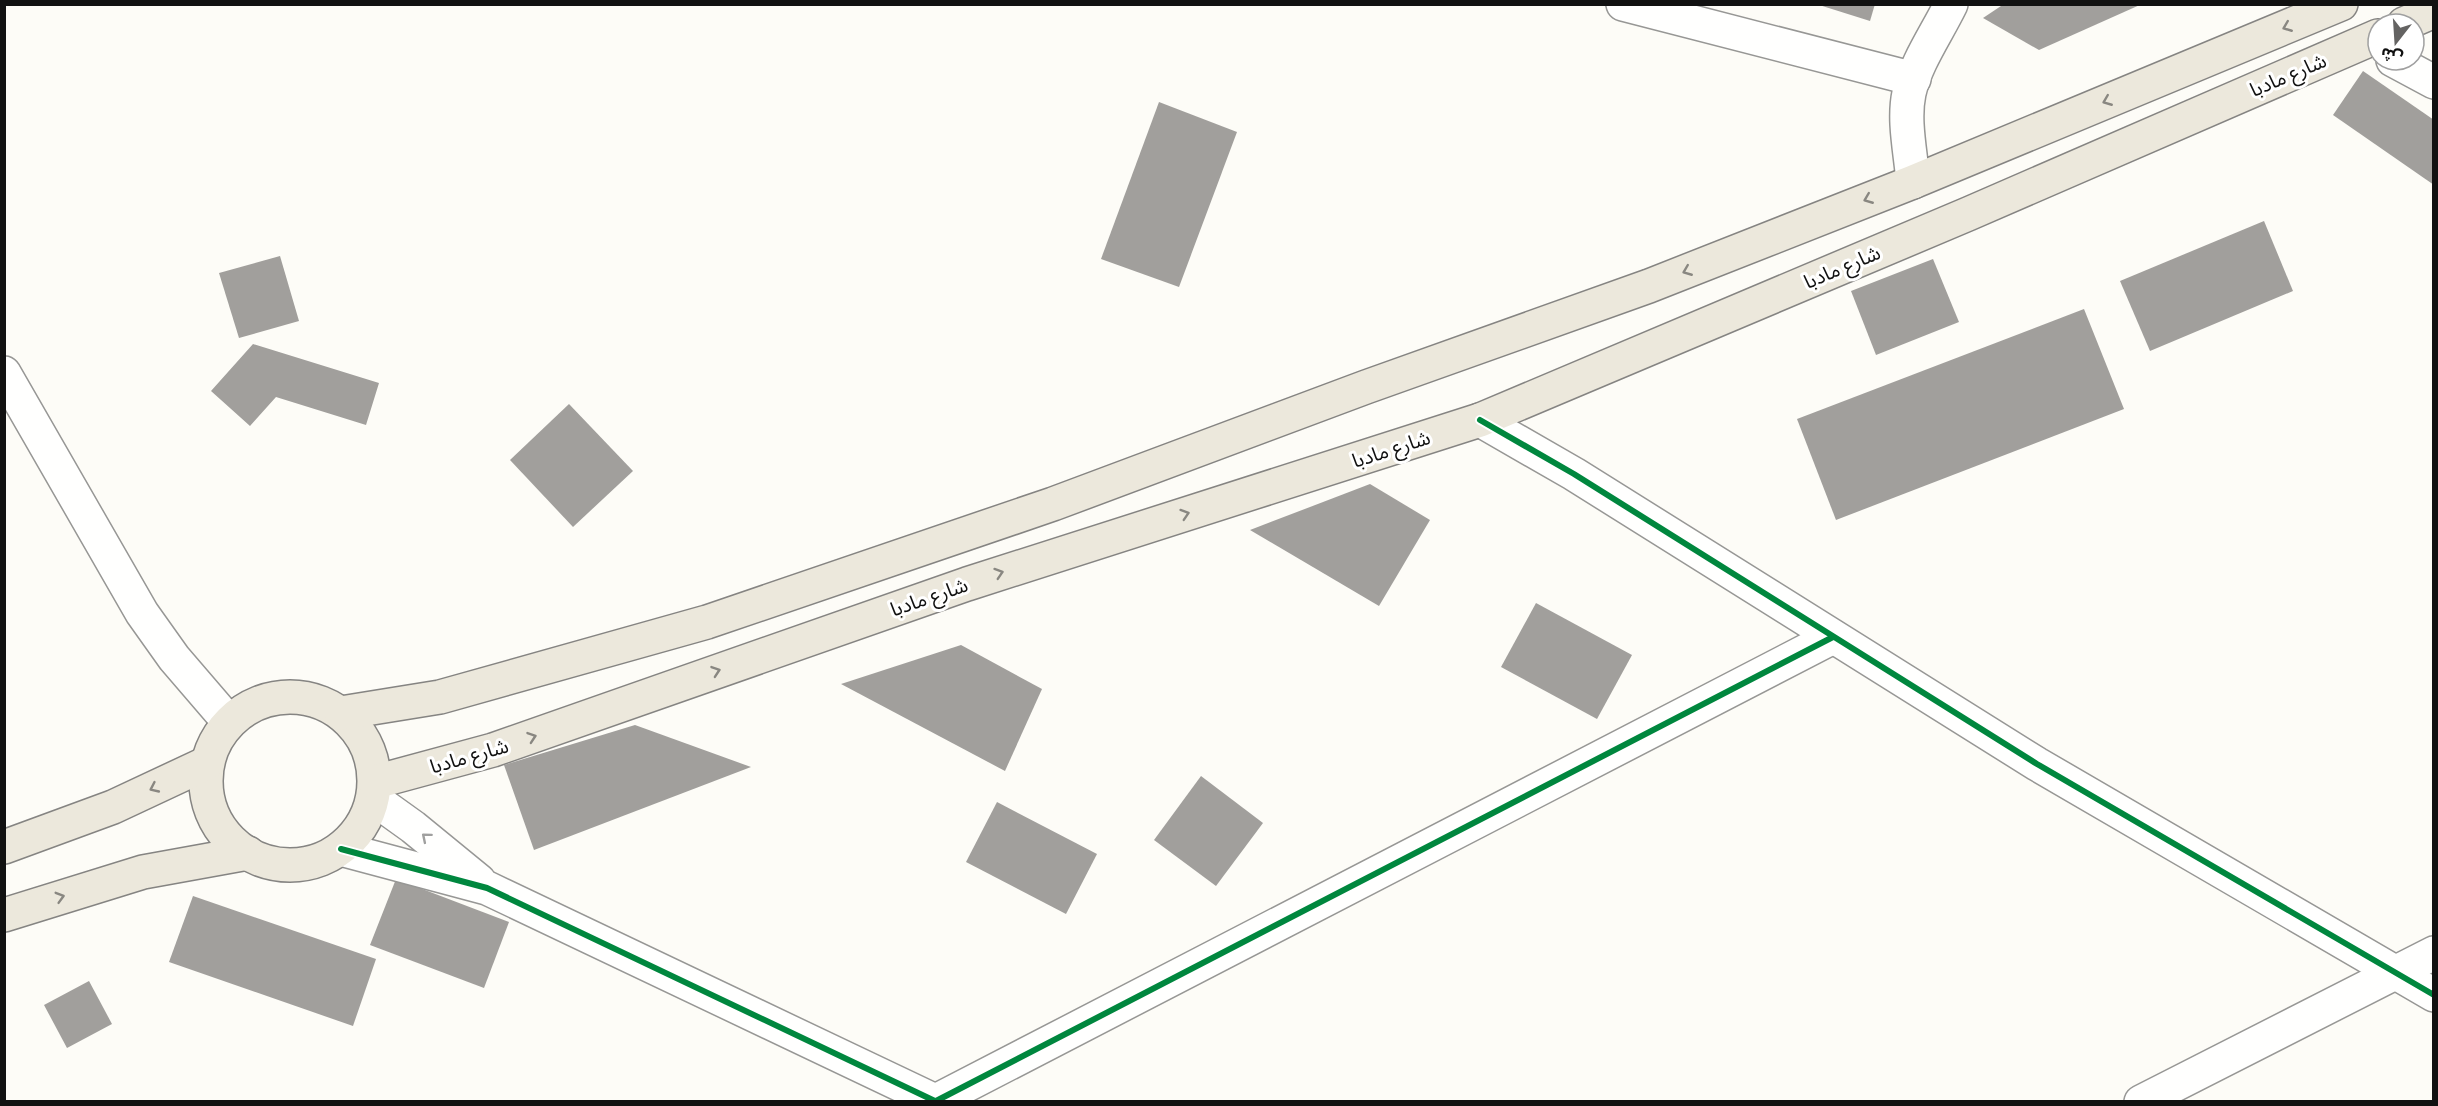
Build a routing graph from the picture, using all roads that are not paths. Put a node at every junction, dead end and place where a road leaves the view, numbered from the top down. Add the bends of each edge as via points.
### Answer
1 (1623, 4) edge
2 (1951, 4) edge
3 (2341, 4) edge
4 (2366, 47) edge
5 (2415, 72) edge
6 (1914, 79) junction
7 (2433, 82) edge
8 (1913, 182) junction
9 (4, 373) edge
10 (1480, 420) junction
11 (1833, 637) junction
12 (341, 713) junction
13 (229, 722) junction
14 (207, 763) junction
15 (374, 790) junction
16 (4, 848) edge
17 (341, 849) junction
18 (248, 853) junction
19 (487, 888) junction
20 (4, 915) edge
21 (2433, 953) edge
22 (2398, 973) junction
23 (2433, 995) edge
24 (936, 1101) edge
25 (2141, 1101) edge

1 - 6 street
2 - 6 street
3 -> 8 main road
4 - 10 main road, شارع مادبا
5 - 7 street
6 - 8 street via 1907,106
8 -> 12 main road via 1649,286 1053,504 730,614 441,697
9 - 13 street via 142,613 174,658
10 - 11 street via 1574,474
15 -> 10 main road, شارع مادبا via 967,584
11 - 22 street via 2037,764
11 - 24 street
12 - 13 main road via 309,698 275,698 250,707
12 - 15 main road via 366,744
13 - 14 main road
14 -> 16 main road via 113,807
14 - 18 main road via 207,798 222,830
15 - 17 main road via 362,827
19 -> 15 street
17 - 18 main road via 314,862 280,864
17 - 19 street
20 -> 18 main road via 143,872
19 - 24 street
21 - 22 street
22 - 23 street
22 - 25 street

